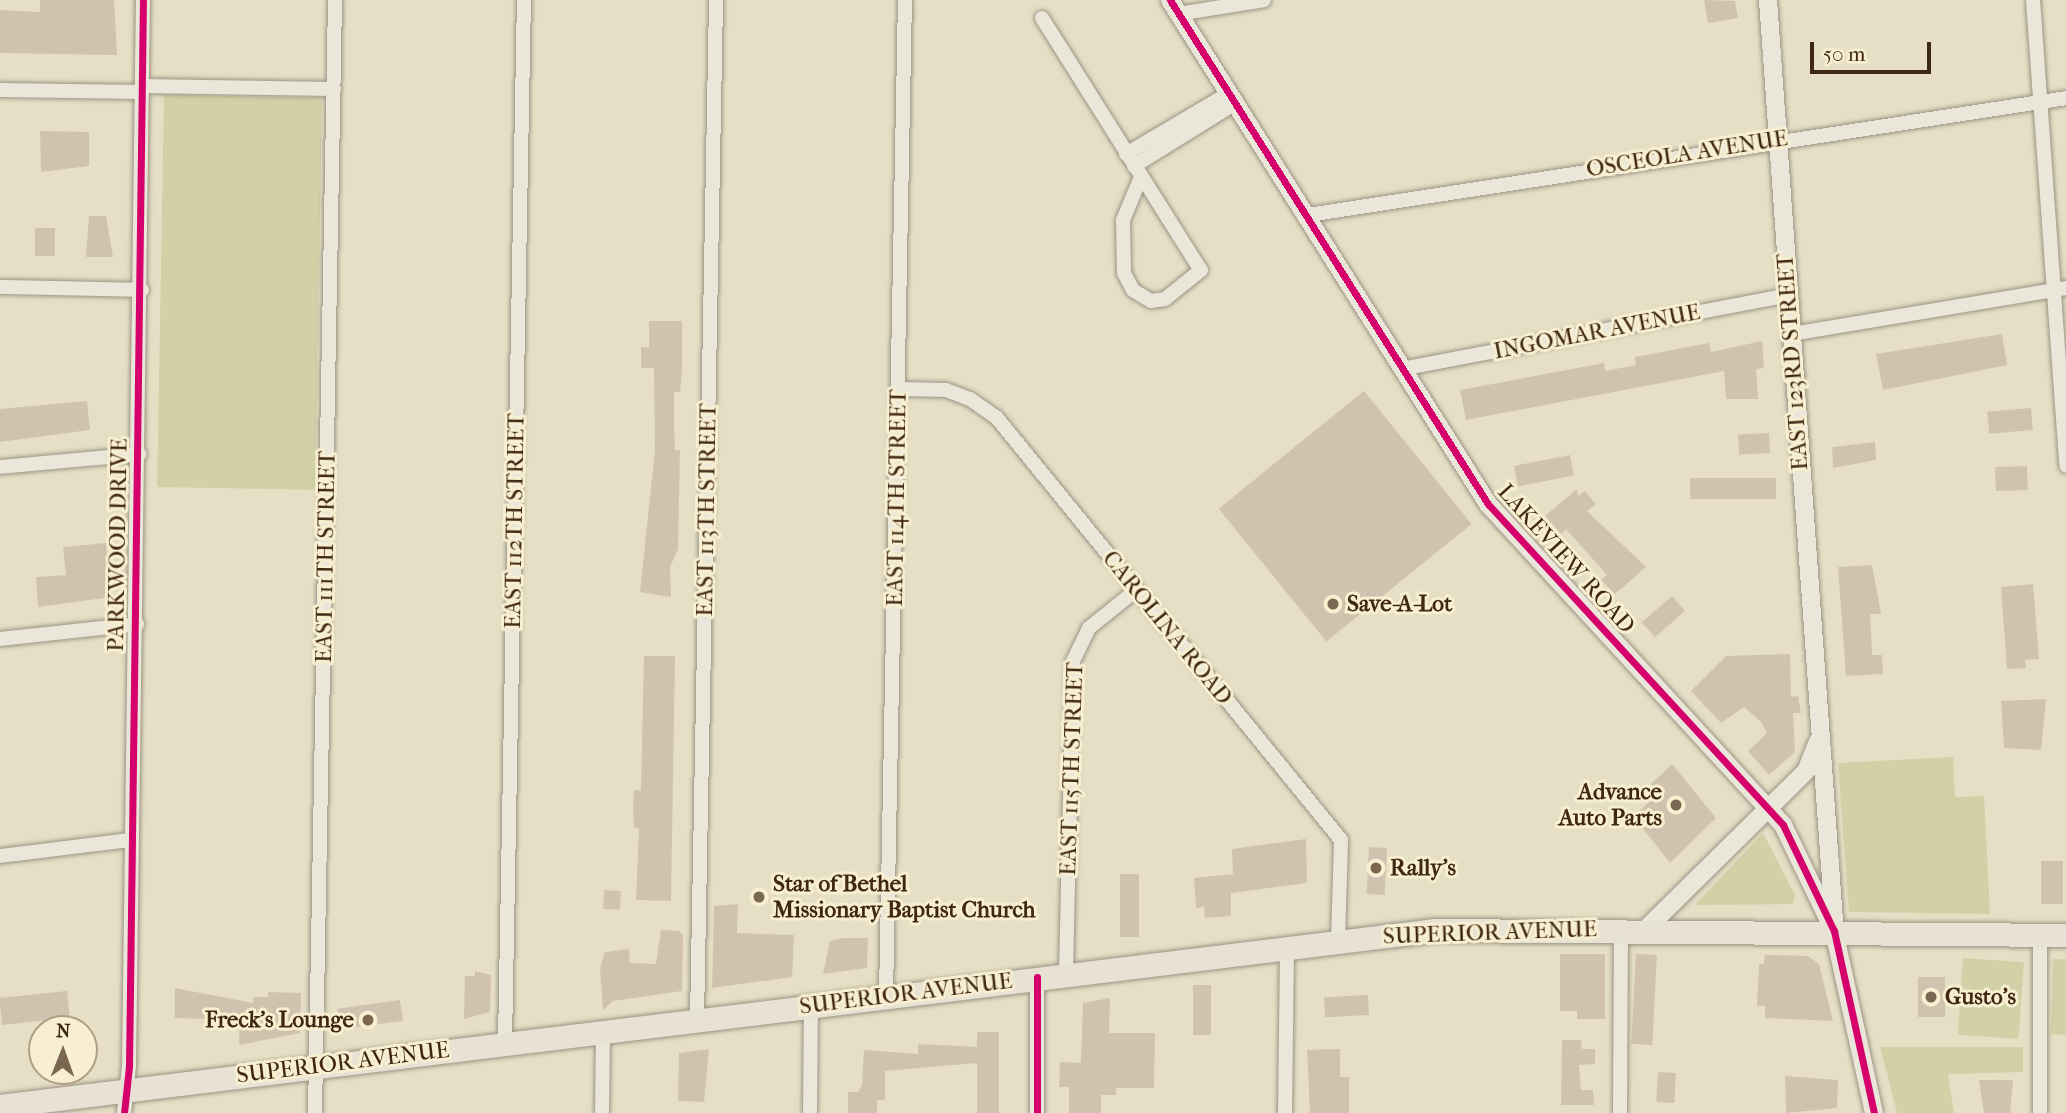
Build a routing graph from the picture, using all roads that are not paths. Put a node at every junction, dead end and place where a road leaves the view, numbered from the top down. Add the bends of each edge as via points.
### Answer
1 (144, 0) edge
2 (335, 0) edge
3 (524, 0) edge
4 (716, 0) edge
5 (905, 0) edge
6 (1264, 0) edge
7 (1768, 0) edge
8 (2034, 0) edge
9 (1174, 7) edge
10 (1042, 18) dead end
11 (142, 89) junction
12 (334, 89) junction
13 (0, 90) edge
14 (2066, 98) edge
15 (1231, 99) junction
16 (2043, 101) junction
17 (1778, 140) junction
18 (1134, 166) junction
19 (1308, 215) junction
20 (0, 287) edge
21 (2060, 289) edge
22 (142, 290) junction
23 (1788, 295) junction
24 (1793, 334) junction
25 (1406, 368) junction
26 (900, 389) junction
27 (139, 454) junction
28 (2066, 466) edge
29 (0, 467) edge
30 (1135, 591) junction
31 (137, 624) junction
32 (0, 639) edge
33 (1820, 723) junction
34 (1769, 804) junction
35 (131, 840) junction
36 (0, 856) edge
37 (1621, 928) junction
38 (1647, 928) junction
39 (1834, 931) junction
40 (2040, 935) junction
41 (2066, 935) edge
42 (1338, 940) junction
43 (1287, 947) junction
44 (1066, 973) junction
45 (1037, 977) junction
46 (886, 996) junction
47 (811, 1006) junction
48 (697, 1019) junction
49 (603, 1031) junction
50 (505, 1043) junction
51 (316, 1066) junction
52 (125, 1102) edge
53 (0, 1106) edge
54 (315, 1113) edge
55 (602, 1113) edge
56 (810, 1113) edge
57 (1037, 1113) edge
58 (1285, 1113) edge
59 (1620, 1113) edge
60 (1874, 1113) edge
61 (2040, 1113) edge

1 - 11 street, PARKWOOD DRIVE
2 - 12 street, EAST 111TH STREET
3 - 50 street, EAST 112TH STREET
4 - 48 street, EAST 113TH STREET
5 - 26 street, EAST 114TH STREET
6 - 9 street
7 - 17 street, EAST 123RD STREET
8 - 16 street
9 - 15 street, LAKEVIEW ROAD
10 - 18 street
11 - 12 street
11 - 13 street
11 - 22 street, PARKWOOD DRIVE
12 - 51 street, EAST 111TH STREET
14 - 16 street, OSCEOLA AVENUE
15 - 18 street
15 - 19 street, LAKEVIEW ROAD
16 - 17 street, OSCEOLA AVENUE
16 - 21 street
17 - 19 street, OSCEOLA AVENUE
17 - 23 street, EAST 123RD STREET
18 - 18 street via 1201,270 1165,299 1151,301 1133,290 1124,273 1123,220
19 - 25 street, LAKEVIEW ROAD
20 - 22 street
21 - 24 street
21 - 28 street
22 - 27 street, PARKWOOD DRIVE
23 - 24 street, EAST 123RD STREET
23 - 25 street, INGOMAR AVENUE
24 - 33 street, EAST 123RD STREET
25 - 34 street, LAKEVIEW ROAD via 1488,503
26 - 30 street, CAROLINA ROAD via 946,390 997,418
26 - 46 street, EAST 114TH STREET
27 - 29 street
27 - 31 street, PARKWOOD DRIVE
30 - 42 street, CAROLINA ROAD via 1341,840
30 - 44 street, EAST 115TH STREET via 1089,628 1073,661
31 - 32 street
31 - 35 street, PARKWOOD DRIVE
33 - 34 street via 1813,762
33 - 39 street
34 - 38 street
34 - 39 street, LAKEVIEW ROAD
35 - 36 street
35 - 52 street, PARKWOOD DRIVE
37 - 38 main road, SUPERIOR AVENUE
37 - 42 main road, SUPERIOR AVENUE via 1435,930
37 - 59 street
38 - 39 main road, SUPERIOR AVENUE
39 - 40 main road, SUPERIOR AVENUE
39 - 60 street, LAKEVIEW ROAD
40 - 41 main road, SUPERIOR AVENUE
40 - 61 street
42 - 43 main road, SUPERIOR AVENUE
43 - 44 main road, SUPERIOR AVENUE
43 - 58 street
44 - 45 main road, SUPERIOR AVENUE
45 - 46 main road, SUPERIOR AVENUE
45 - 57 street
46 - 47 main road, SUPERIOR AVENUE
47 - 48 main road, SUPERIOR AVENUE
47 - 56 street
48 - 49 main road, SUPERIOR AVENUE
49 - 50 main road, SUPERIOR AVENUE
49 - 55 street
50 - 51 main road, SUPERIOR AVENUE
51 - 52 main road, SUPERIOR AVENUE
51 - 54 street, EAST 111TH STREET
52 - 53 main road, SUPERIOR AVENUE

